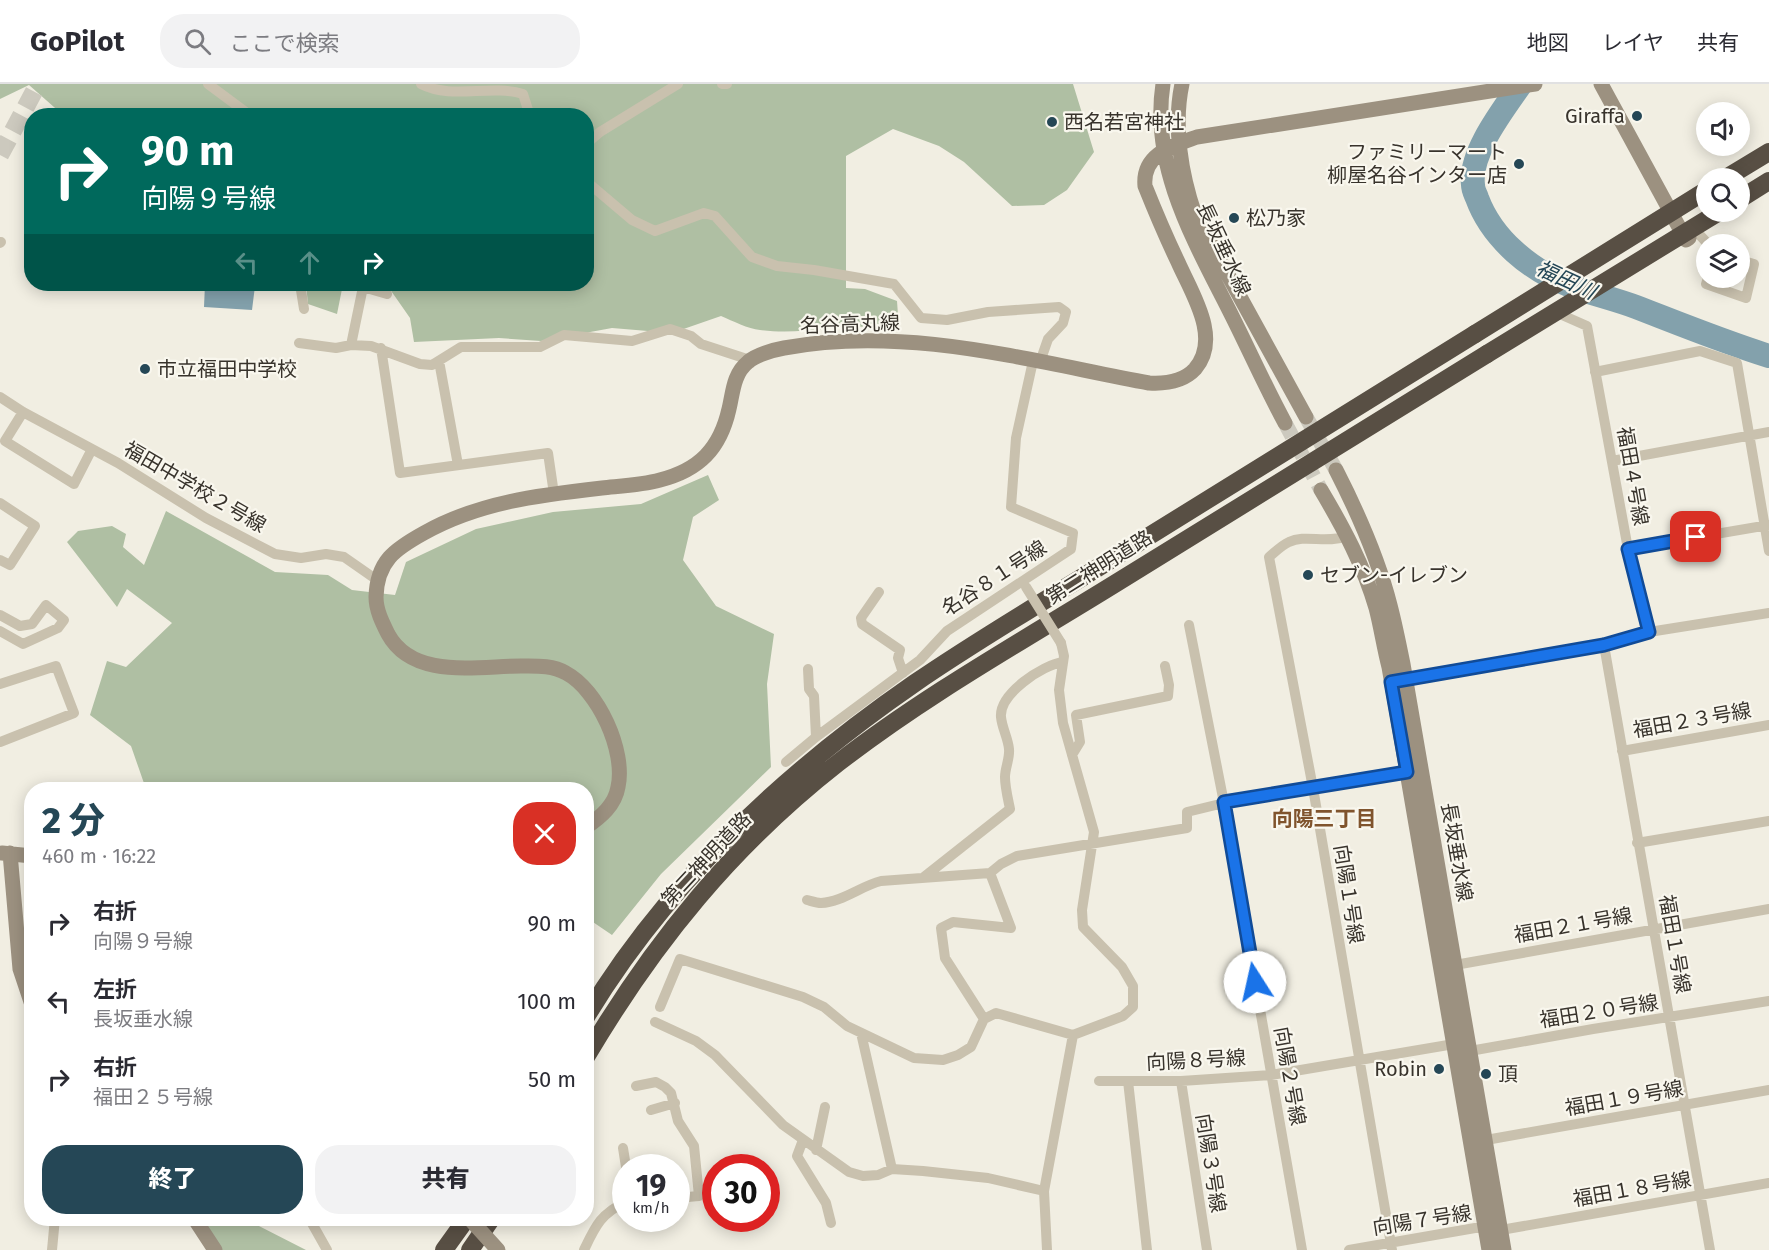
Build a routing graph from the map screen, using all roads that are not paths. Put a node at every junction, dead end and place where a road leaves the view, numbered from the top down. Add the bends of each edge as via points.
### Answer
1 (208, 84) edge
2 (421, 84) edge
3 (678, 84) edge
4 (722, 84) edge
5 (727, 84) edge
6 (1163, 84) edge
7 (1182, 84) edge
8 (1535, 84) edge
9 (1601, 84) edge
10 (1482, 89) edge
11 (240, 108) edge
12 (527, 108) edge
13 (594, 137) edge
14 (1180, 143) junction
15 (1163, 152) junction
16 (1769, 153) edge
17 (1744, 168) edge
18 (1769, 183) edge
19 (594, 188) edge
20 (1750, 193) edge
21 (1696, 197) edge
22 (1750, 197) edge
23 (1696, 198) edge
24 (1663, 199) junction
25 (1703, 222) edge
26 (1713, 222) edge
27 (1697, 232) joint
28 (1750, 263) edge
29 (1750, 281) edge
30 (1717, 288) edge
31 (1748, 288) edge
32 (301, 291) edge
33 (357, 291) edge
34 (377, 291) edge
35 (387, 294) dead end
36 (304, 309) dead end
37 (1562, 315) dead end
38 (299, 343) dead end
39 (351, 345) junction
40 (381, 348) junction
41 (750, 360) junction
42 (439, 361) junction
43 (1036, 361) junction
44 (1595, 372) junction
45 (0, 397) edge
46 (23, 412) junction
47 (1306, 417) tunnel mouth
48 (1285, 423) tunnel mouth
49 (1769, 432) edge
50 (1750, 435) junction
51 (3, 445) edge
52 (92, 449) junction
53 (1612, 461) junction
54 (458, 465) junction
55 (1336, 470) tunnel mouth
56 (1321, 490) tunnel mouth
57 (554, 494) junction
58 (0, 503) edge
59 (1767, 525) edge
60 (1347, 536) junction
61 (1628, 549) junction
62 (1769, 551) edge
63 (0, 560) edge
64 (377, 580) junction
65 (1024, 585) junction
66 (879, 592) dead end
67 (1769, 613) edge
68 (0, 615) edge
69 (1190, 625) dead end
70 (0, 631) edge
71 (1649, 632) junction
72 (1604, 645) junction
73 (1063, 662) junction
74 (1165, 666) dead end
75 (808, 669) dead end
76 (903, 673) junction
77 (1398, 680) junction
78 (0, 684) edge
79 (1769, 725) edge
80 (816, 737) junction
81 (0, 742) edge
82 (1622, 751) junction
83 (1072, 754) junction
84 (786, 762) dead end
85 (1407, 772) junction
86 (1313, 788) junction
87 (1224, 802) junction
88 (594, 821) edge
89 (1769, 821) edge
90 (1093, 843) junction
91 (1638, 843) junction
92 (5, 853) edge
93 (24, 855) edge
94 (990, 873) junction
95 (924, 877) junction
96 (807, 900) dead end
97 (1769, 909) edge
98 (1655, 929) junction
99 (1455, 965) junction
100 (24, 979) edge
101 (1769, 1001) edge
102 (594, 1005) edge
103 (660, 1007) dead end
104 (1670, 1018) junction
105 (984, 1019) junction
106 (655, 1022) dead end
107 (861, 1033) junction
108 (1073, 1035) junction
109 (594, 1044) edge
110 (1454, 1044) junction
111 (1470, 1051) junction
112 (1358, 1061) junction
113 (1271, 1075) junction
114 (1099, 1081) dead end
115 (1128, 1081) junction
116 (1181, 1081) junction
117 (636, 1086) dead end
118 (1769, 1090) edge
119 (675, 1103) junction
120 (1685, 1105) junction
121 (825, 1107) dead end
122 (651, 1110) dead end
123 (802, 1140) junction
124 (1486, 1140) junction
125 (623, 1148) dead end
126 (816, 1150) junction
127 (624, 1154) edge
128 (892, 1169) junction
129 (1769, 1183) edge
130 (1044, 1191) junction
131 (1701, 1196) junction
132 (690, 1197) edge
133 (612, 1208) edge
134 (831, 1223) dead end
135 (54, 1226) edge
136 (199, 1226) edge
137 (314, 1226) edge
138 (462, 1226) edge
139 (476, 1226) edge
140 (486, 1226) edge
141 (1485, 1227) junction
142 (1501, 1230) junction
143 (1391, 1247) edge
144 (1043, 1249) edge
145 (52, 1250) edge
146 (215, 1250) edge
147 (327, 1250) edge
148 (444, 1250) edge
149 (470, 1250) edge
150 (498, 1250) edge
151 (584, 1250) edge
152 (1147, 1250) edge
153 (1207, 1250) edge
154 (1302, 1250) edge
155 (1349, 1250) edge
156 (1489, 1250) edge
157 (1504, 1250) edge
158 (1710, 1250) edge

1 - 11 street
2 - 12 street via 430,89 460,92 511,90 523,94
3 - 13 street
4 - 5 street
6 - 15 street, 長坂垂水線
7 - 14 street, 長坂垂水線 via 1178,104
8 - 10 street, 名谷高丸線
9 - 24 street
10 - 14 street, 名谷高丸線 via 1216,133
14 - 15 street, 名谷高丸線
14 - 47 street, 長坂垂水線 via 1185,187 1198,221
15 - 43 street, 名谷高丸線 via 1150,160 1144,174 1145,186 1203,319 1203,358 1183,378 1161,384
15 - 48 street, 長坂垂水線 via 1197,249
16 - 17 highway
18 - 20 highway
18 - 22 street
19 - 43 street, 名谷８１号線 via 632,220 655,231 704,213 715,216 752,257 777,266 894,284 921,318 947,320 988,312 1059,307 1066,312 1063,323
21 - 24 street
23 - 102 highway, 第二神明道路, bridge via 916,682 779,789 702,864 664,906
24 - 27 street via 1686,240
25 - 109 highway, 第二神明道路, bridge via 967,675 837,764 753,838 679,918 643,966
26 - 27 street
28 - 29 street via 1754,264
30 - 31 street via 1746,298
32 - 36 street
33 - 39 street
34 - 35 street
37 - 44 street, 福田４号線 via 1587,326
38 - 39 street via 336,348
39 - 40 street
40 - 42 street via 420,364
40 - 54 street via 400,473
41 - 42 street via 670,329 632,341 564,335 540,347 461,347
41 - 43 street, 名谷高丸線 via 781,348 836,342 913,342
41 - 57 street via 740,369 731,391 720,436 707,456 688,471 657,481
42 - 54 street
43 - 65 street, 名谷８１号線 via 1016,438 1011,507 1073,533 1071,549
44 - 50 street via 1700,351 1737,363
44 - 53 street, 福田４号線
45 - 46 street, 福田中学校２号線
46 - 51 street
46 - 52 street, 福田中学校２号線
49 - 50 street
50 - 53 street
50 - 59 street
51 - 52 street via 74,484
52 - 64 street, 福田中学校２号線 via 206,518 275,554 345,557
53 - 61 street, 福田４号線
54 - 57 street via 549,453
55 - 77 street, 長坂垂水線 via 1378,563 1390,604
56 - 60 street, 長坂垂水線
57 - 64 street via 479,508 435,527 385,560
58 - 63 street via 35,526 10,565
59 - 61 street
59 - 62 street
60 - 77 street, 長坂垂水線 via 1363,570
60 - 86 street, 向陽１号線 via 1337,540 1290,541 1269,557
61 - 71 street, 福田４号線
64 - 88 street via 376,603 381,620 392,640 411,657 441,668 545,666 567,673 592,697 608,722 618,755 618,787 608,810
65 - 73 street, bridge via 1061,643
65 - 76 street, 名谷８１号線 via 947,631
66 - 76 street via 861,618 862,624 900,650 898,658
67 - 71 street
68 - 70 street via 20,626 32,624 46,605 64,620 58,628 23,644
69 - 87 street, 向陽２号線
71 - 72 street
72 - 77 street
72 - 82 street, 福田１号線
73 - 83 street via 1059,690
73 - 95 street via 1040,671 1003,703 1010,809
74 - 83 street via 1168,696 1076,715 1080,742
75 - 80 street
76 - 80 street, 名谷８１号線
77 - 85 street, 長坂垂水線
77 - 99 street, 長坂垂水線
78 - 81 street via 56,666 74,713
79 - 82 street, 福田２３号線
80 - 84 street, 名谷８１号線
82 - 91 street, 福田１号線
83 - 90 street via 1094,832
85 - 86 street
85 - 110 street, 長坂垂水線
86 - 87 street
86 - 112 street, 向陽１号線
87 - 90 street via 1187,812 1187,828
87 - 113 street, 向陽２号線
89 - 91 street
90 - 94 street via 1017,856
90 - 108 street via 1082,910 1083,927 1122,967 1133,986 1133,1007 1123,1016
91 - 98 street, 福田１号線
92 - 93 street
92 - 100 street
94 - 95 street
94 - 105 street via 1011,928 953,922 941,927 945,958
95 - 96 street via 881,881 822,903
97 - 98 street, 福田２１号線
98 - 99 street, 福田２１号線
98 - 104 street, 福田１号線
99 - 111 street, 長坂垂水線
101 - 104 street, 福田２０号線
103 - 107 street via 680,959 803,997
104 - 111 street, 福田２０号線
104 - 120 street, 福田１号線
105 - 107 street via 971,1047 943,1060 914,1058
105 - 108 street via 996,1013
106 - 123 street via 696,1041 715,1055
107 - 128 street
108 - 130 street
110 - 111 street
110 - 112 street, 向陽８号線
110 - 141 street, 長坂垂水線
111 - 124 street, 長坂垂水線
112 - 113 street, 向陽８号線
112 - 143 street, 向陽１号線
113 - 116 street, 向陽８号線
113 - 154 street, 向陽２号線
114 - 115 street, 向陽８号線
115 - 116 street, 向陽８号線
115 - 152 street
116 - 153 street, 向陽３号線
117 - 119 street via 656,1082 665,1087
118 - 120 street, 福田１９号線
119 - 122 street
119 - 132 street via 678,1121 694,1146 699,1196
120 - 124 street, 福田１９号線
120 - 131 street, 福田１号線
121 - 126 street
123 - 126 street
123 - 134 street via 796,1156 830,1200
124 - 142 street, 長坂垂水線
125 - 127 street
126 - 128 street via 849,1172 870,1175
128 - 130 street via 988,1178
129 - 131 street, 福田１８号線
130 - 144 street
131 - 142 street, 福田１８号線
131 - 158 street, 福田１号線
133 - 151 street via 600,1219
135 - 145 street
136 - 146 street
137 - 147 street
138 - 148 highway
139 - 150 street, bridge
140 - 149 highway
141 - 142 street, 向陽７号線
141 - 143 street, 向陽７号線
141 - 156 street, 長坂垂水線
142 - 157 street, 長坂垂水線
143 - 155 street, 向陽７号線

